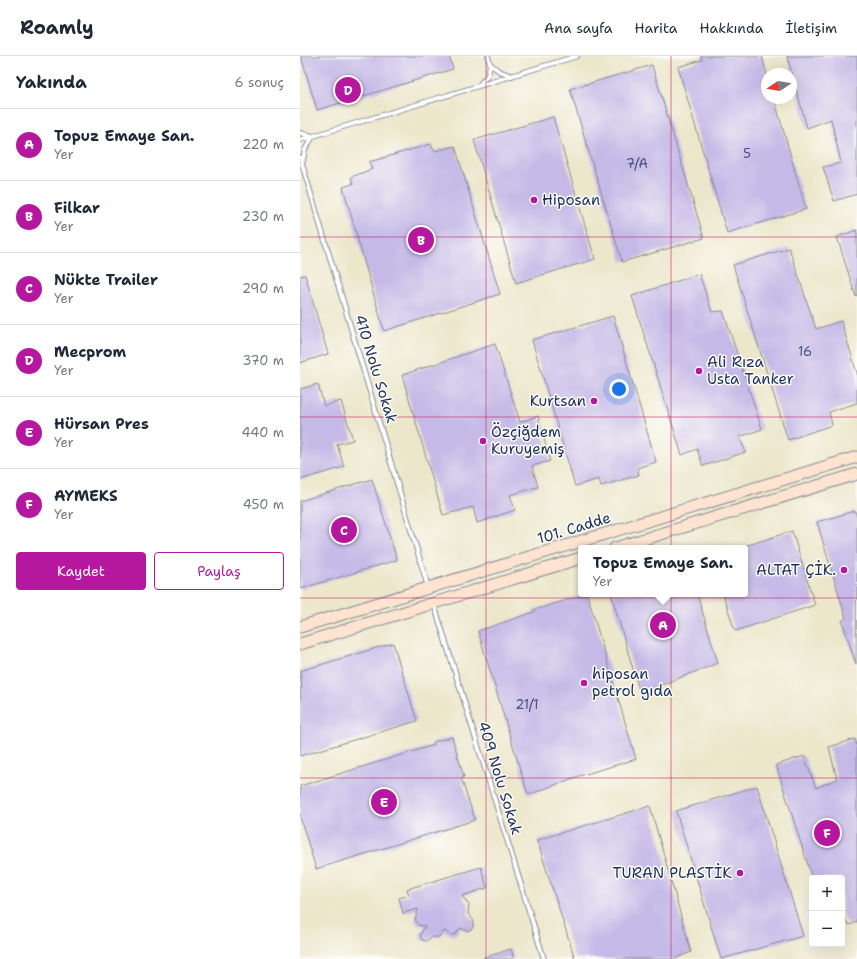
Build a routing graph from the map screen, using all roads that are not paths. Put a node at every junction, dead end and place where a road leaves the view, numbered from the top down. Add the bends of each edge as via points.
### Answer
1 (488, 56) edge
2 (576, 56) edge
3 (490, 64) junction
4 (512, 76) junction
5 (479, 85) junction
6 (300, 133) edge
7 (313, 136) junction
8 (300, 140) edge
9 (300, 157) edge
10 (301, 163) edge
11 (857, 457) edge
12 (857, 474) edge
13 (625, 545) edge
14 (578, 559) edge
15 (429, 587) junction
16 (434, 603) junction
17 (300, 627) edge
18 (300, 644) edge
19 (544, 959) edge

1 - 3 lane
2 - 4 lane
3 - 4 lane
3 - 5 lane via 488,75
4 - 5 lane
5 - 7 lane
6 - 7 lane
7 - 8 lane
7 - 10 lane
9 - 10 lane, 410 Nolu Sokak
10 - 15 lane, 410 Nolu Sokak
11 - 15 street, 101. Cadde
12 - 13 street, 101. Cadde
14 - 16 street, 101. Cadde
15 - 17 street, 101. Cadde
16 - 18 street, 101. Cadde
16 - 19 lane, 409 Nolu Sokak

